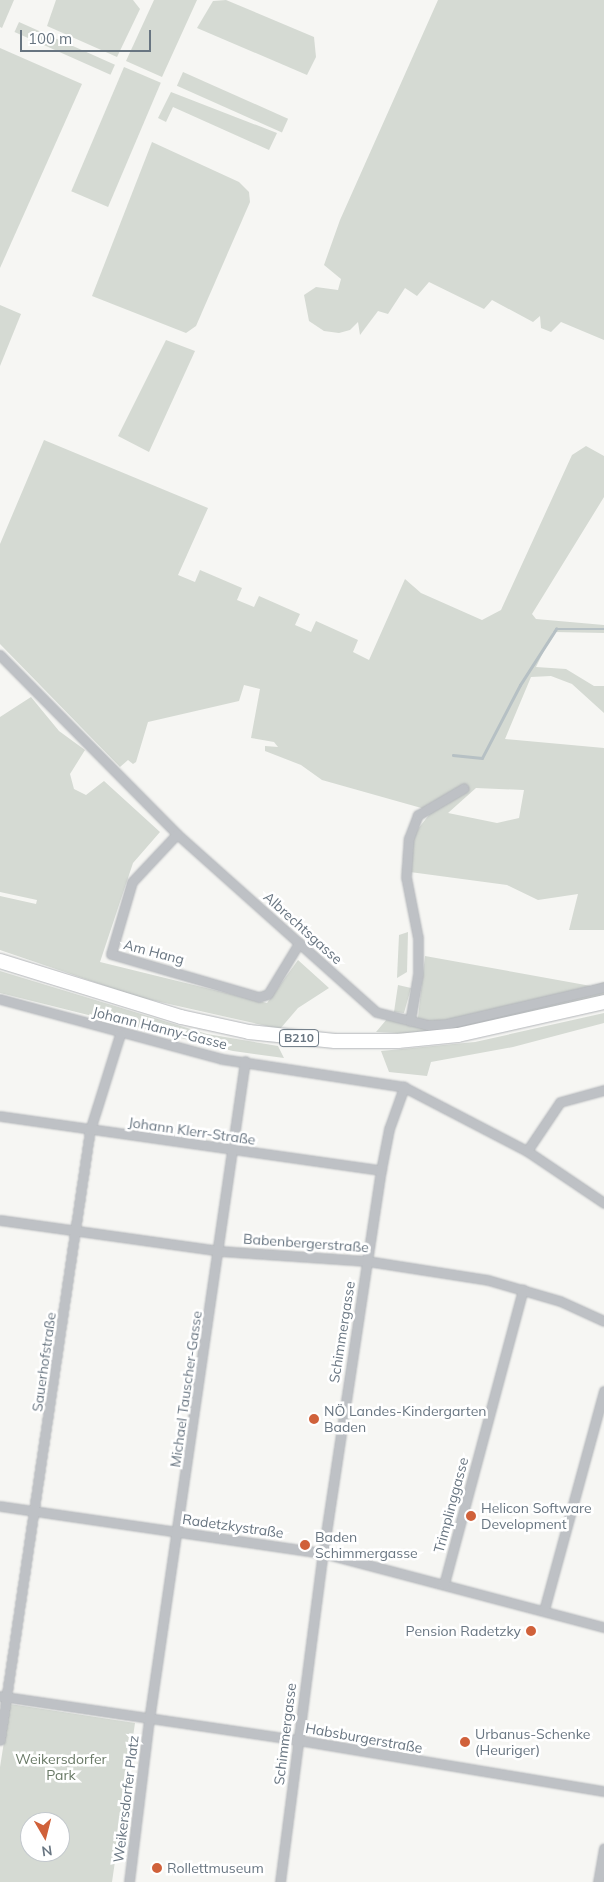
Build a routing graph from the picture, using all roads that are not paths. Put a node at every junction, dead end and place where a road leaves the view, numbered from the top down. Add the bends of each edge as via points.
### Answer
1 (0, 655) edge
2 (464, 788) dead end
3 (177, 834) junction
4 (299, 943) junction
5 (0, 961) edge
6 (604, 987) edge
7 (0, 999) edge
8 (604, 1002) edge
9 (410, 1021) junction
10 (120, 1034) junction
11 (246, 1061) junction
12 (404, 1087) junction
13 (604, 1090) edge
14 (0, 1116) edge
15 (90, 1130) junction
16 (232, 1151) junction
17 (527, 1151) junction
18 (381, 1170) junction
19 (604, 1203) edge
20 (0, 1220) edge
21 (76, 1232) junction
22 (220, 1251) junction
23 (367, 1261) junction
24 (523, 1289) junction
25 (604, 1321) edge
26 (604, 1391) edge
27 (0, 1506) edge
28 (36, 1510) junction
29 (178, 1532) junction
30 (323, 1553) junction
31 (444, 1584) junction
32 (544, 1610) junction
33 (604, 1628) edge
34 (4, 1697) edge
35 (149, 1720) junction
36 (0, 1740) edge
37 (298, 1740) junction
38 (604, 1791) edge
39 (604, 1849) edge
40 (129, 1882) edge
41 (280, 1882) edge
42 (598, 1882) edge

1 - 3 street, Albrechtsgasse
2 - 9 street via 418,815 409,838 406,877 418,938 418,974
3 - 4 street, Albrechtsgasse
3 - 4 street, Am Hang via 132,882 111,954 259,997 268,994
4 - 9 street, Albrechtsgasse via 376,1012
5 - 8 main road, B210 via 181,1017 276,1036 335,1042 458,1036
6 - 9 street, Albrechtsgasse via 446,1024
7 - 10 street, Johann Hanny-Gasse
10 - 11 street, Johann Hanny-Gasse via 222,1059
10 - 15 street, Sauerhofstraße
11 - 12 street, Johann Hanny-Gasse
11 - 16 street, Michael Tauscher-Gasse
12 - 17 street via 454,1110
12 - 18 street, Schimmergasse via 390,1128
13 - 17 street via 560,1102
14 - 15 street, Johann Klerr-Straße
15 - 16 street, Johann Klerr-Straße
15 - 21 street, Sauerhofstraße
16 - 18 street, Johann Klerr-Straße
16 - 22 street, Michael Tauscher-Gasse
17 - 19 street
18 - 23 street, Schimmergasse
20 - 21 street, Babenbergerstraße
21 - 22 street, Babenbergerstraße
21 - 28 street, Sauerhofstraße
22 - 23 street, Babenbergerstraße
22 - 29 street, Michael Tauscher-Gasse
23 - 24 street, Babenbergerstraße via 488,1280
23 - 30 street, Schimmergasse
24 - 25 street, Babenbergerstraße
24 - 31 street, Trimplinggasse
26 - 32 street
27 - 28 street, Radetzkystraße
28 - 29 street, Radetzkystraße
28 - 34 street, Sauerhofstraße
29 - 30 street, Radetzkystraße
29 - 35 street, Michael Tauscher-Gasse
30 - 31 street, Radetzkystraße
30 - 37 street, Schimmergasse
31 - 32 street, Radetzkystraße
32 - 33 street, Radetzkystraße
34 - 35 street, Habsburgerstraße
34 - 36 street
35 - 37 street, Habsburgerstraße
35 - 40 street, Weikersdorfer Platz
37 - 38 street, Habsburgerstraße
37 - 41 street, Schimmergasse
39 - 42 street

